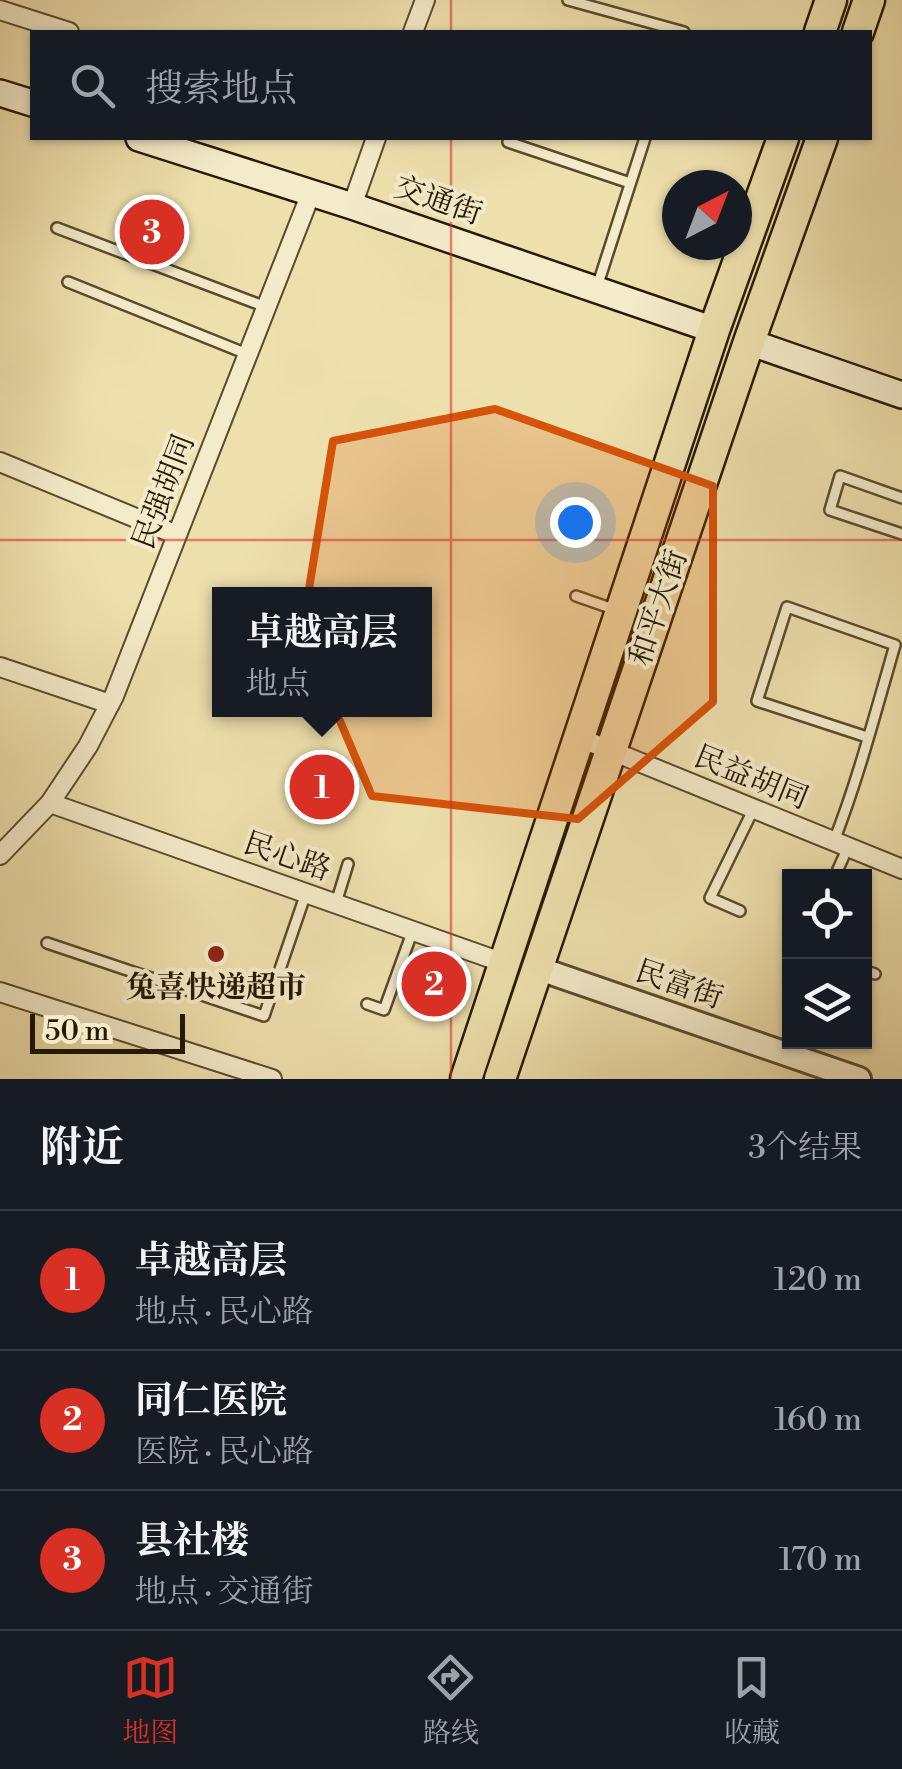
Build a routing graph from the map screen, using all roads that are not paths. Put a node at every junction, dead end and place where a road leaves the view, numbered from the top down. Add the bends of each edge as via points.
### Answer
1 (425, 0) edge
2 (568, 0) edge
3 (831, 0) edge
4 (870, 0) edge
5 (0, 10) edge
6 (63, 30) edge
7 (414, 30) edge
8 (677, 30) edge
9 (821, 30) edge
10 (859, 30) edge
11 (0, 93) edge
12 (30, 102) edge
13 (145, 140) edge
14 (375, 140) edge
15 (509, 140) edge
16 (643, 140) edge
17 (782, 140) edge
18 (821, 140) edge
19 (630, 183) junction
20 (310, 192) junction
21 (352, 206) junction
22 (57, 228) dead end
23 (68, 282) dead end
24 (596, 290) junction
25 (266, 307) junction
26 (714, 330) junction
27 (749, 342) junction
28 (247, 354) junction
29 (902, 395) edge
30 (0, 462) edge
31 (902, 498) edge
32 (902, 534) edge
33 (177, 535) junction
34 (576, 596) dead end
35 (622, 612) junction
36 (0, 667) edge
37 (110, 704) junction
38 (580, 738) junction
39 (868, 738) junction
40 (611, 750) junction
41 (50, 803) junction
42 (754, 808) junction
43 (841, 844) junction
44 (0, 855) edge
45 (348, 864) dead end
46 (836, 869) edge
47 (902, 869) edge
48 (306, 893) junction
49 (336, 903) junction
50 (740, 911) dead end
51 (412, 930) junction
52 (47, 943) dead end
53 (504, 962) junction
54 (537, 968) junction
55 (0, 992) edge
56 (367, 1004) dead end
57 (272, 1079) edge
58 (466, 1079) edge
59 (500, 1079) edge
60 (858, 1079) edge

1 - 7 street
2 - 8 lane
3 - 9 main road
4 - 10 main road
5 - 6 street
11 - 12 main road
13 - 20 main road, 交通街
14 - 21 street
15 - 19 lane
16 - 19 lane
17 - 26 main road, 和平大街
18 - 27 main road, 和平大街
19 - 24 lane
20 - 21 main road, 交通街
20 - 25 street, 民强胡同
21 - 24 main road, 交通街
22 - 25 lane
23 - 28 lane
24 - 26 main road, 交通街
25 - 28 street, 民强胡同
26 - 35 main road, 和平大街
27 - 29 main road
27 - 40 main road, 和平大街
28 - 33 street, 民强胡同
30 - 33 street
31 - 32 lane via 840,476 830,510
33 - 37 street, 民强胡同
34 - 35 lane
35 - 38 main road, 和平大街
36 - 37 street
37 - 41 street, 民强胡同
38 - 40 street, 民益胡同
38 - 53 main road, 和平大街
39 - 39 lane via 896,645 787,607 757,701
39 - 43 lane
40 - 42 street, 民益胡同
40 - 54 main road, 和平大街
41 - 44 street, 民强胡同
41 - 48 street, 民心路
42 - 43 street, 民益胡同
42 - 50 lane via 710,898
43 - 46 lane
43 - 47 street, 民益胡同
45 - 49 lane
48 - 49 street, 民心路
48 - 52 lane via 264,1016
49 - 51 street, 民心路
51 - 53 street, 民心路
51 - 56 lane via 384,1010
53 - 58 main road, 和平大街
54 - 59 main road, 和平大街
54 - 60 street, 民富街
55 - 57 street

